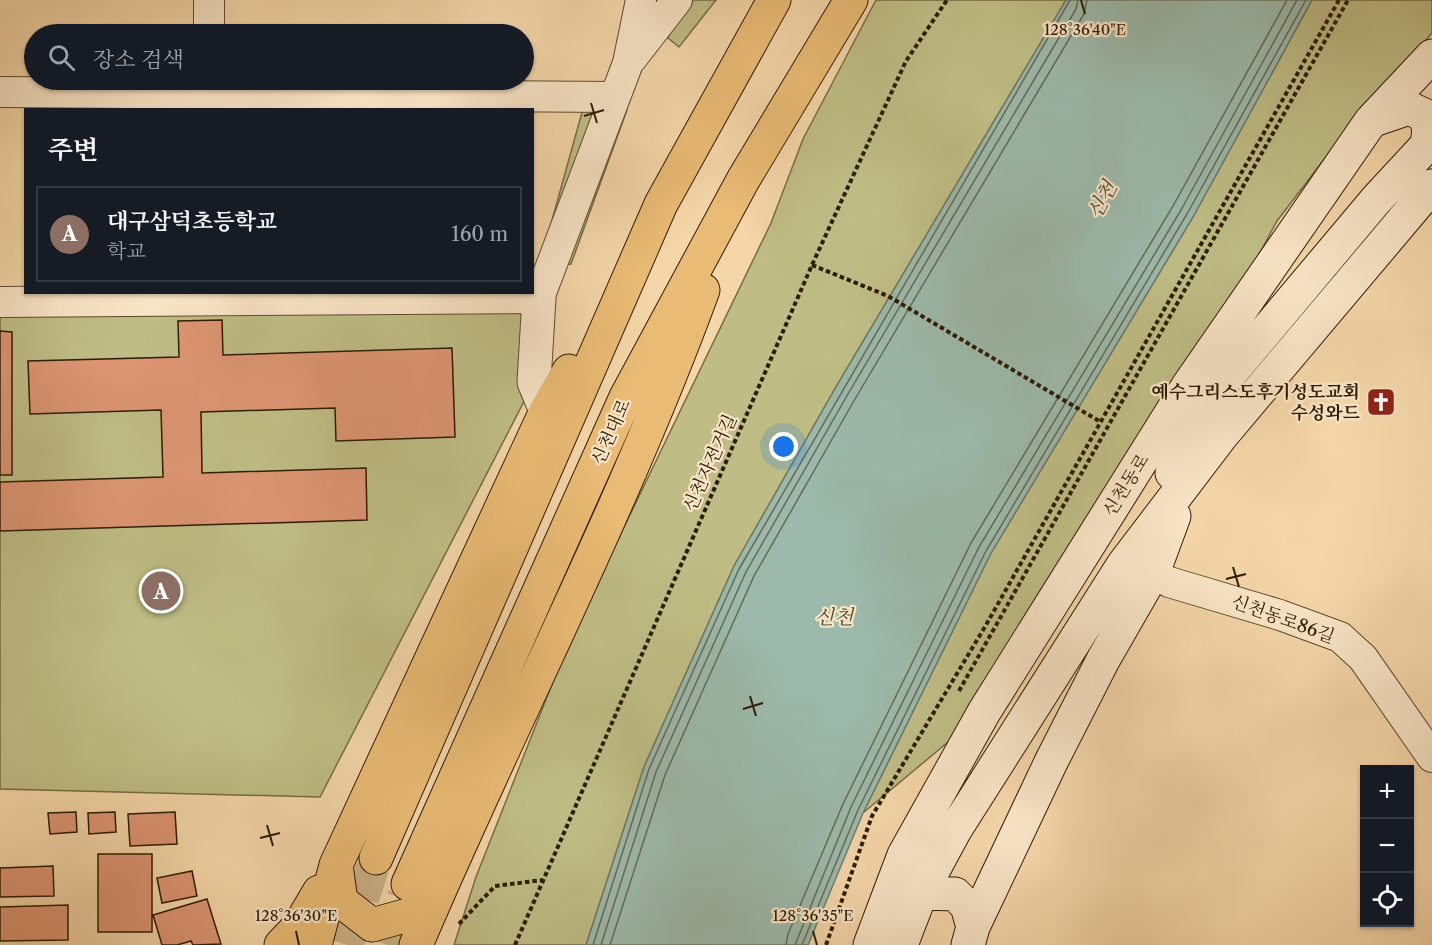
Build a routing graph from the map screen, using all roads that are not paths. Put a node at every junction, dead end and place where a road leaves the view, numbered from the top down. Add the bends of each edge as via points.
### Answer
1 (209, 0) edge
2 (641, 0) edge
3 (677, 0) edge
4 (774, 0) edge
5 (850, 0) edge
6 (209, 24) edge
7 (1432, 56) edge
8 (628, 63) junction
9 (0, 92) edge
10 (210, 94) edge
11 (615, 97) junction
12 (1371, 121) junction
13 (743, 180) junction
14 (1432, 186) edge
15 (661, 204) junction
16 (211, 296) edge
17 (539, 298) junction
18 (0, 302) edge
19 (546, 411) junction
20 (1138, 569) junction
21 (1432, 757) edge
22 (376, 858) tunnel mouth
23 (336, 865) junction
24 (451, 869) junction
25 (408, 884) tunnel mouth
26 (921, 893) junction
27 (971, 936) edge
28 (281, 945) edge
29 (315, 945) edge
30 (416, 945) edge
31 (870, 945) edge
32 (901, 945) edge

1 - 6 street
2 - 8 street
3 - 8 street
4 - 15 highway
5 - 13 highway, 신천대로
7 - 12 main road, 신천동로
8 - 11 street
9 - 10 street
10 - 11 street
11 - 17 street
12 - 20 main road via 1409,108 1424,115 1429,128 1427,145 1224,381
12 - 31 main road, 신천동로 via 1188,386 984,712 904,855
13 - 24 highway via 673,372
13 - 25 highway, 신천대로 via 626,397
14 - 20 main road via 1222,435 1184,489
15 - 19 highway
15 - 22 highway
16 - 17 street
16 - 18 street
17 - 19 main road via 534,382
19 - 23 highway
20 - 21 street, 신천동로86길 via 1340,637 1363,658
20 - 26 main road via 979,791
20 - 27 main road via 1103,660
23 - 24 highway via 341,901 372,924 415,913
23 - 28 highway via 299,926
23 - 29 highway
24 - 30 highway
26 - 27 main road via 955,894 967,906
26 - 32 main road

